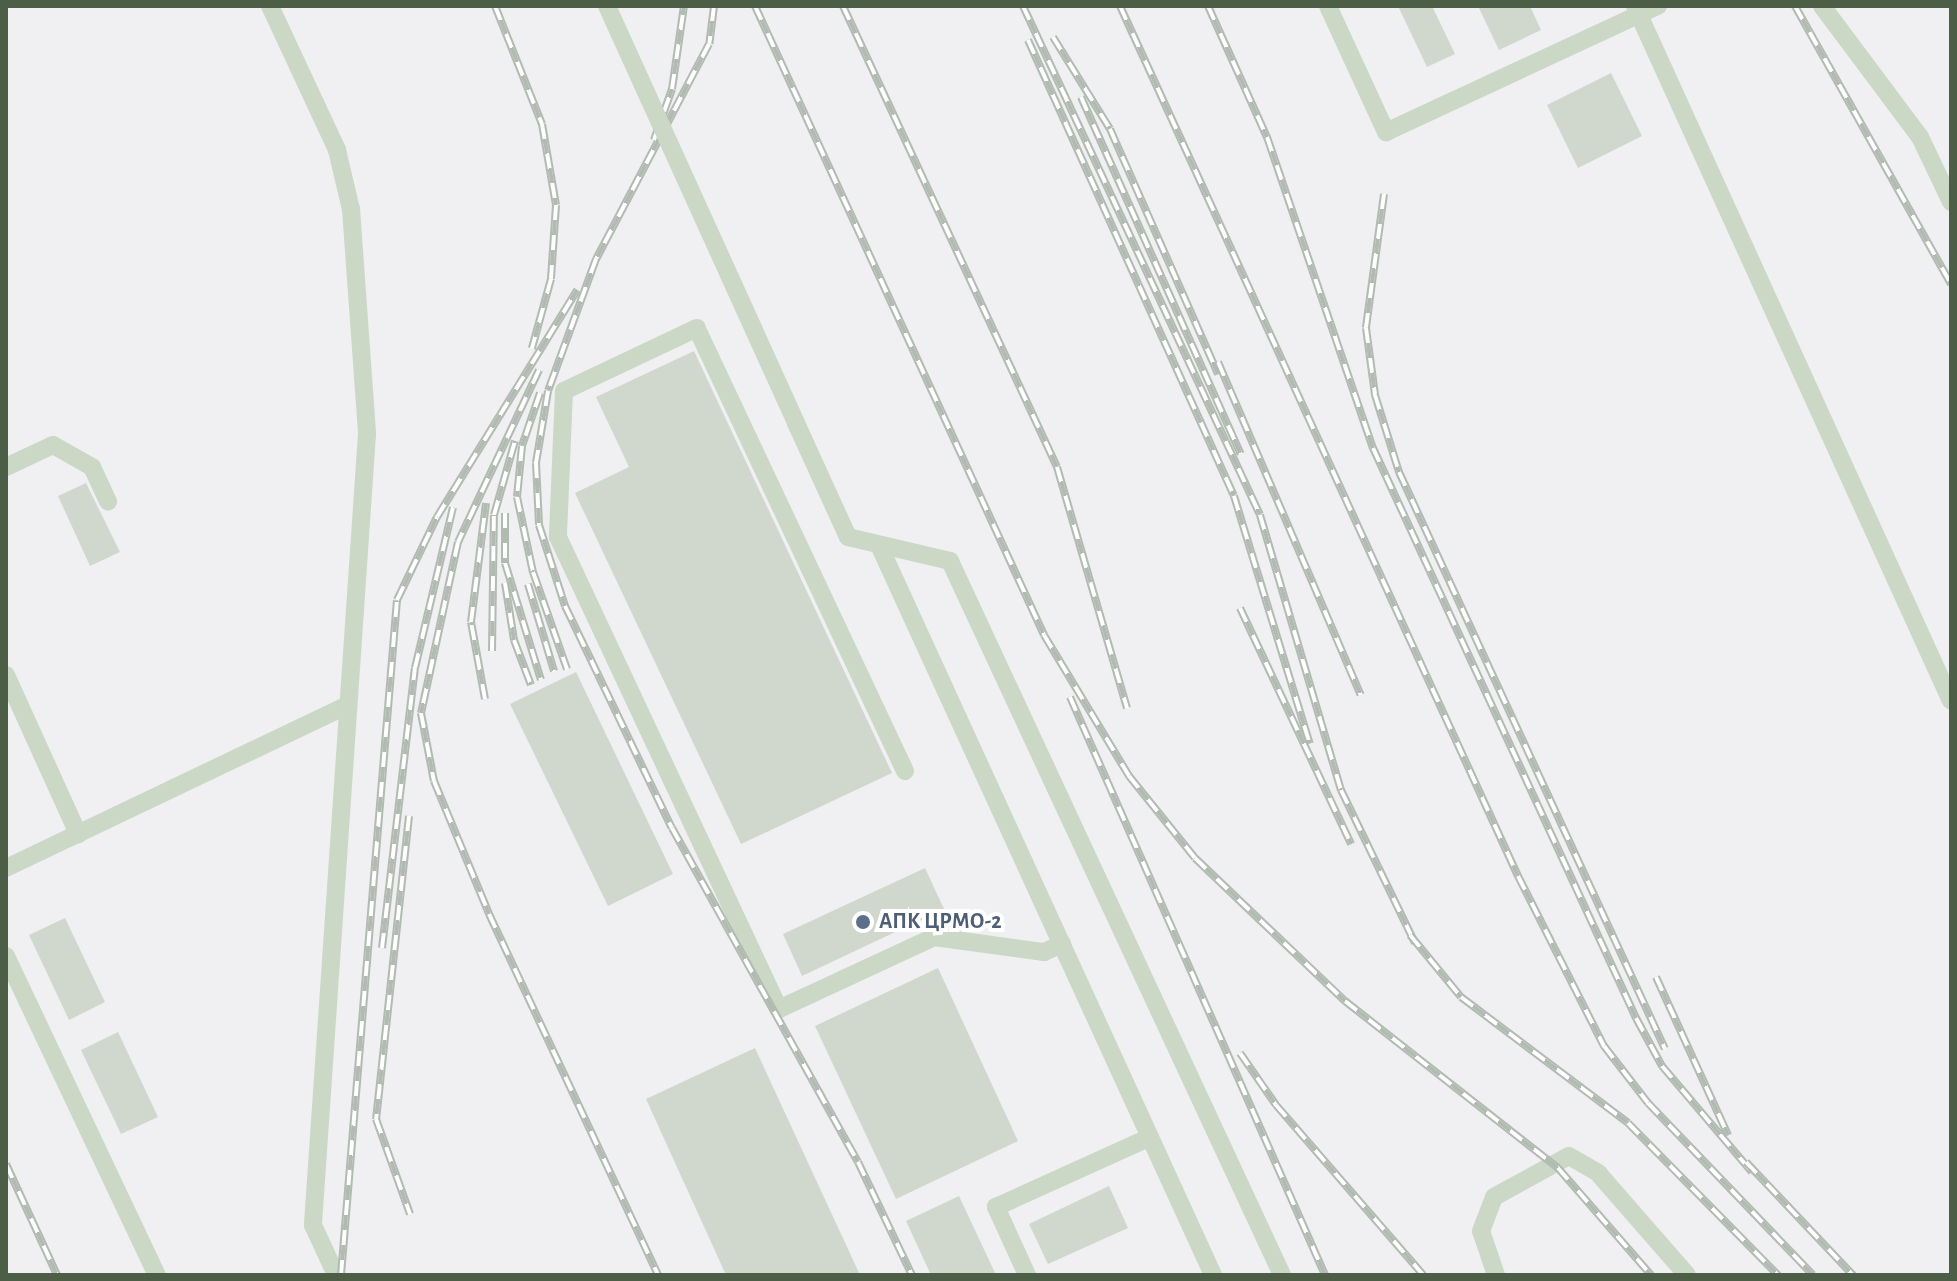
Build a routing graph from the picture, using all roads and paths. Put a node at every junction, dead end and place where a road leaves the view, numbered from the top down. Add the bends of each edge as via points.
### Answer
1 (270, 6) edge
2 (607, 6) edge
3 (1328, 6) edge
4 (1658, 6) edge
5 (1822, 6) edge
6 (1637, 10) edge
7 (1951, 202) edge
8 (6, 467) edge
9 (108, 501) dead end
10 (879, 545) junction
11 (6, 675) edge
12 (1951, 701) edge
13 (348, 705) junction
14 (905, 771) dead end
15 (78, 834) junction
16 (6, 868) edge
17 (1062, 944) junction
18 (6, 956) edge
19 (1150, 1137) junction
20 (157, 1275) edge
21 (336, 1275) edge
22 (1027, 1275) edge
23 (1213, 1275) edge
24 (1282, 1275) edge
25 (1496, 1275) edge
26 (1687, 1275) edge

1 - 13 lane via 337,150 351,209 367,434
2 - 10 lane, bridge via 848,537
3 - 6 lane via 1386,132
4 - 6 lane
5 - 7 lane via 1920,137
6 - 12 lane
8 - 9 lane via 53,445 92,467
10 - 17 lane
10 - 24 lane via 950,561
11 - 15 lane
13 - 15 lane
13 - 21 lane via 313,1225
14 - 17 lane via 697,328 564,391 558,537 779,1009 934,937 1044,952
15 - 16 lane
17 - 19 lane
18 - 20 lane
19 - 22 lane via 996,1207
19 - 23 lane
25 - 26 lane via 1481,1239 1494,1197 1569,1156 1598,1173

